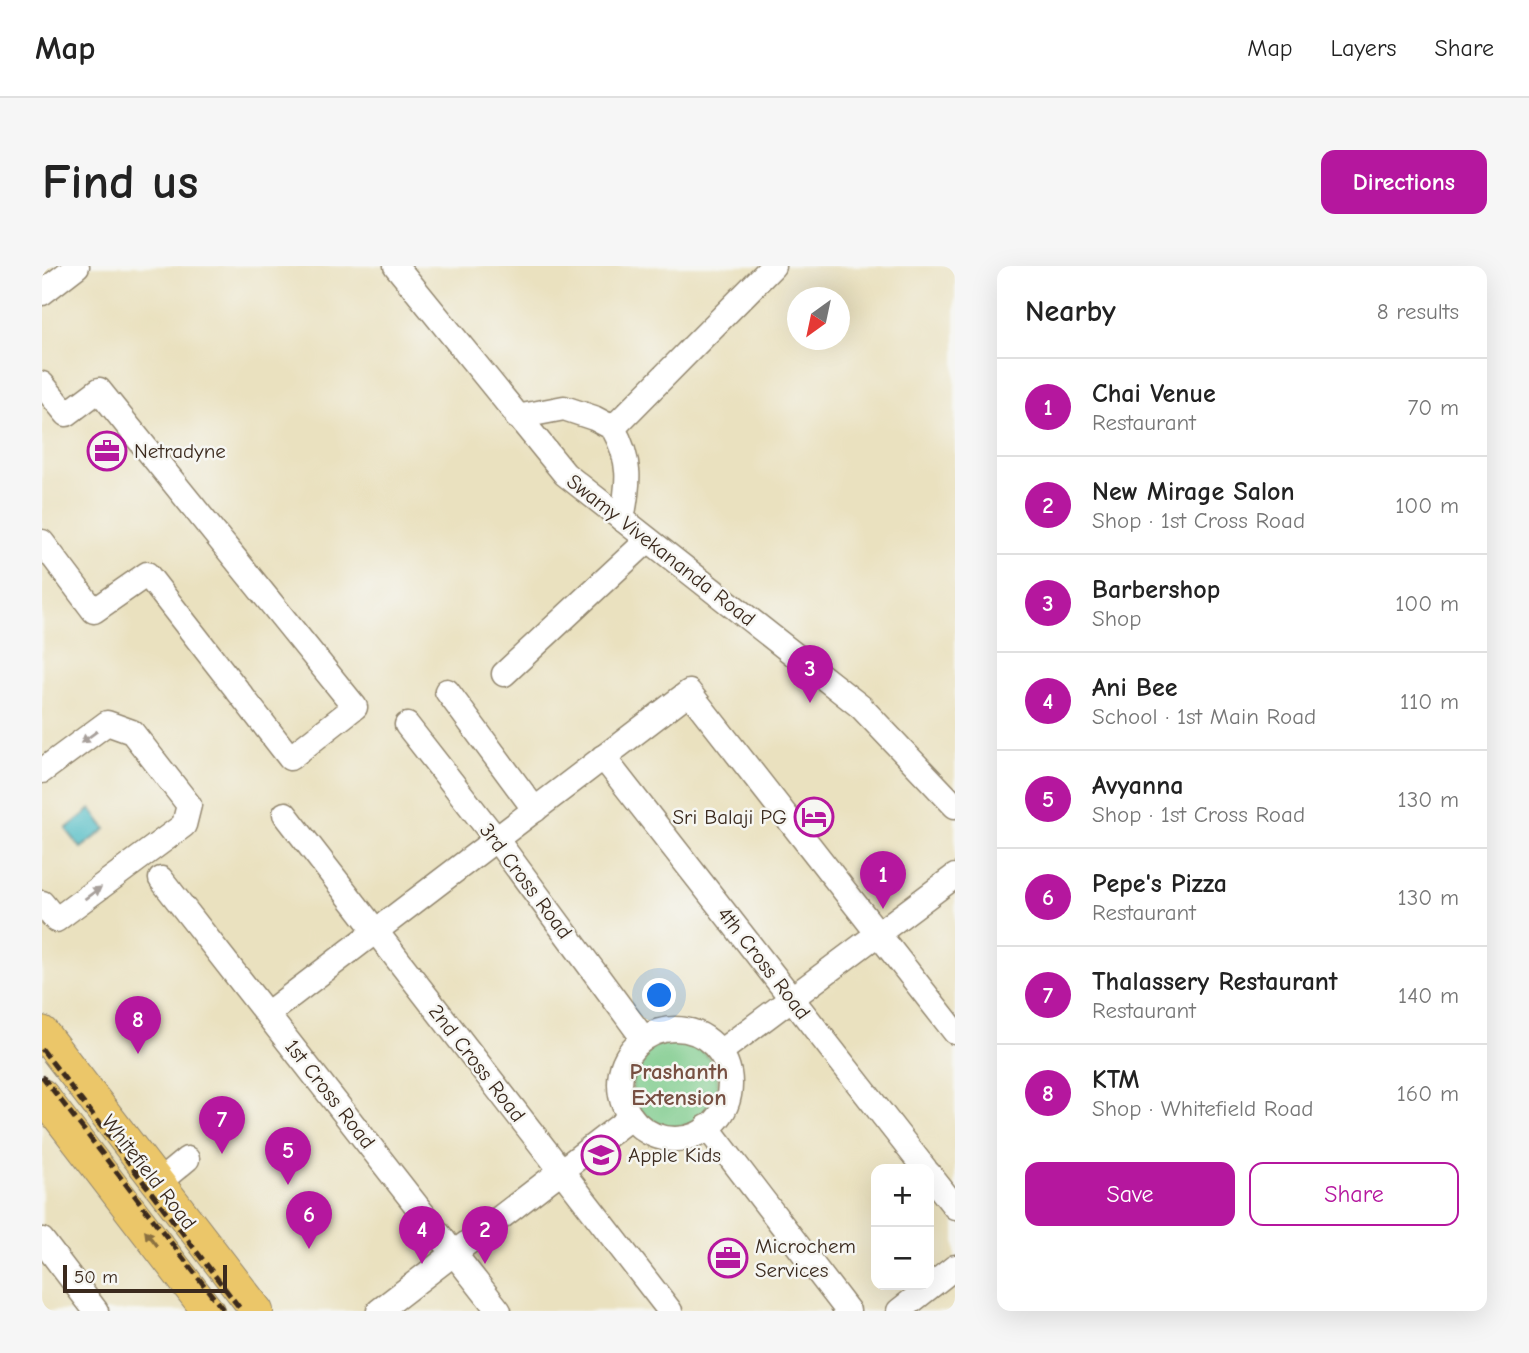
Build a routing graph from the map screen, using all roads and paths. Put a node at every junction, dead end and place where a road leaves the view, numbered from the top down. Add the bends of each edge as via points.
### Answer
1 (77, 266) edge
2 (774, 266) edge
3 (400, 268) edge
4 (42, 293) edge
5 (42, 384) edge
6 (517, 417) junction
7 (613, 428) junction
8 (622, 519) junction
9 (648, 540) junction
10 (42, 542) edge
11 (504, 674) dead end
12 (447, 691) dead end
13 (407, 724) dead end
14 (603, 757) junction
15 (42, 771) edge
16 (955, 806) edge
17 (535, 810) junction
18 (285, 814) dead end
19 (496, 839) junction
20 (955, 876) edge
21 (161, 878) dead end
22 (42, 903) edge
23 (374, 932) junction
24 (879, 934) junction
25 (792, 998) junction
26 (267, 1014) junction
27 (42, 1032) edge
28 (955, 1032) edge
29 (643, 1038) junction
30 (720, 1052) junction
31 (66, 1064) junction
32 (42, 1084) edge
33 (42, 1095) edge
34 (99, 1106) junction
35 (631, 1117) junction
36 (708, 1128) junction
37 (68, 1129) junction
38 (187, 1159) dead end
39 (921, 1164) edge
40 (561, 1171) junction
41 (934, 1180) edge
42 (158, 1183) junction
43 (955, 1207) edge
44 (42, 1240) edge
45 (454, 1253) junction
46 (955, 1267) edge
47 (96, 1311) edge
48 (208, 1311) edge
49 (257, 1311) edge
50 (379, 1311) edge
51 (499, 1311) edge
52 (670, 1311) edge
53 (848, 1311) edge
54 (899, 1311) edge

1 - 4 street
2 - 7 street
3 - 6 street, Swamy Vivekananda Road
5 - 10 street via 67,414 99,390 355,707 290,758 146,574 94,611
6 - 7 street via 564,408
6 - 8 street, Swamy Vivekananda Road via 565,474
7 - 8 street via 629,481
8 - 9 street, Swamy Vivekananda Road
9 - 11 street
9 - 16 street, Swamy Vivekananda Road via 861,707
12 - 17 street
13 - 19 street, 3rd Cross Road
14 - 17 street
14 - 24 street via 689,692
14 - 25 street, 4th Cross Road
22 -> 15 street via 56,920 184,825 189,805 132,732 107,723
17 - 19 street
18 - 23 street, 2nd Cross Road
19 - 23 street
19 - 29 street, 3rd Cross Road
20 - 24 street
21 - 26 street, 1st Cross Road
23 - 26 street
23 - 40 street, 2nd Cross Road
24 - 25 street
24 - 28 street
25 - 30 street
25 - 39 street, 4th Cross Road
26 - 45 street, 1st Cross Road
27 - 31 main road, Whitefield Road
29 - 30 street via 669,1029 688,1030
29 - 35 street via 630,1051 620,1073 621,1095
30 - 36 street via 730,1077 730,1092 725,1108
31 - 32 main road
31 - 34 main road, Whitefield Road
33 - 37 main road, Whitefield Road
34 - 37 main road
34 - 42 main road, Whitefield Road
35 - 36 street via 648,1132 669,1139
35 - 40 street
36 - 53 street
48 -> 37 main road, Whitefield Road
38 - 42 street
40 - 45 street
40 - 52 street, 2nd Cross Road
41 - 43 street
42 - 49 main road, Whitefield Road
44 - 47 street
45 - 50 street
45 - 51 street, 1st Cross Road
46 - 54 street

